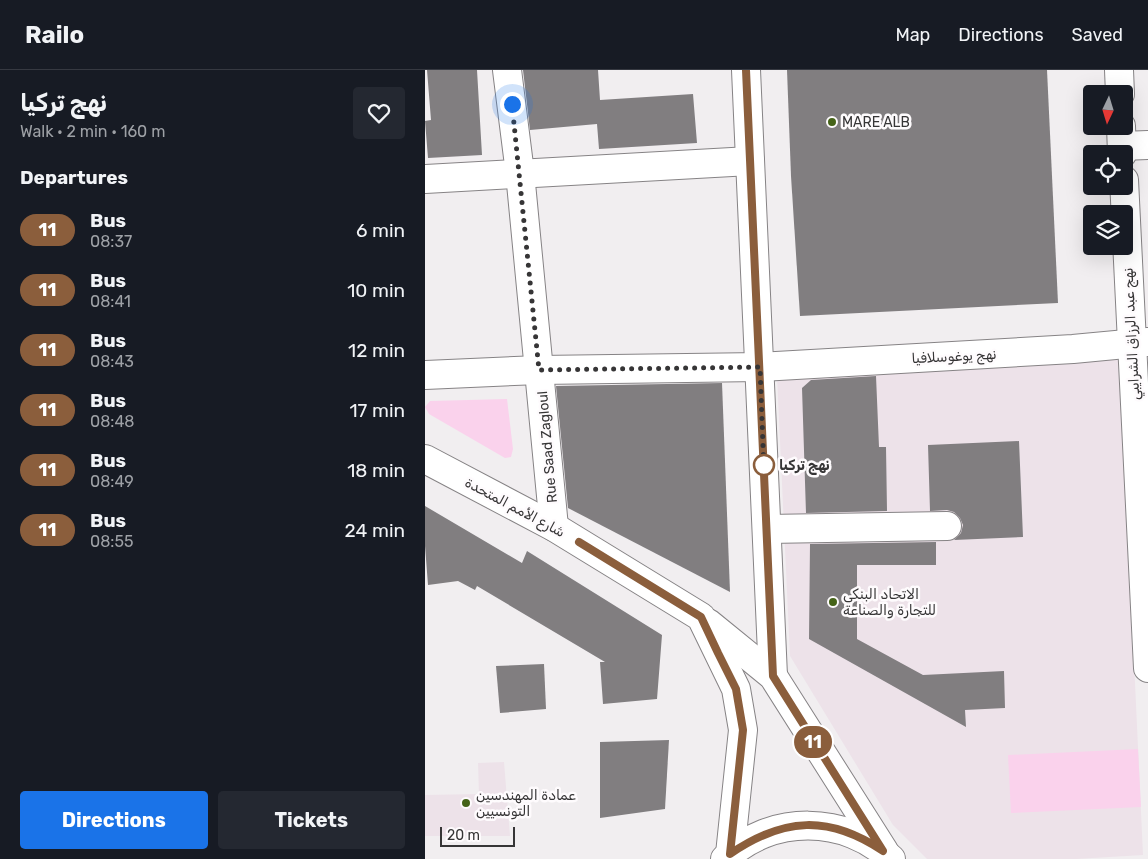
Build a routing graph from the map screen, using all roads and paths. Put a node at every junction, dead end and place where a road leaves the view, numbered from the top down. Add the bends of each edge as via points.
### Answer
1 (507, 70) edge
2 (746, 70) edge
3 (1119, 70) edge
4 (1120, 85) edge
5 (750, 161) junction
6 (520, 172) junction
7 (425, 179) edge
8 (1125, 195) edge
9 (1140, 343) edge
10 (760, 367) junction
11 (539, 370) junction
12 (425, 375) edge
13 (425, 460) edge
14 (554, 526) junction
15 (947, 526) dead end
16 (767, 529) junction
17 (701, 617) junction
18 (1148, 668) edge
19 (773, 676) junction
20 (887, 855) edge
21 (728, 856) edge

1 - 6 street, Rue Saad Zagloul
2 - 5 street
3 - 4 street
5 - 6 street
5 - 10 street
6 - 7 street
6 - 11 street, Rue Saad Zagloul
8 - 9 street, نهج عبد الرزاق الشرايبي
9 - 10 street, نهج يوغوسلافيا
9 - 18 street, نهج عبد الرزاق الشرايبي
10 - 11 street, نهج يوغوسلافيا
10 - 16 street
11 - 12 street, نهج يوغوسلافيا
11 - 14 street, Rue Saad Zagloul
13 - 14 street, شارع الأمم المتحدة
14 - 17 street, شارع الأمم المتحدة
15 - 16 street
16 - 19 street
17 - 19 street, شارع الأمم المتحدة
17 - 21 street via 736,689 743,730
19 - 20 street
20 - 21 street via 857,835 819,825 771,830

